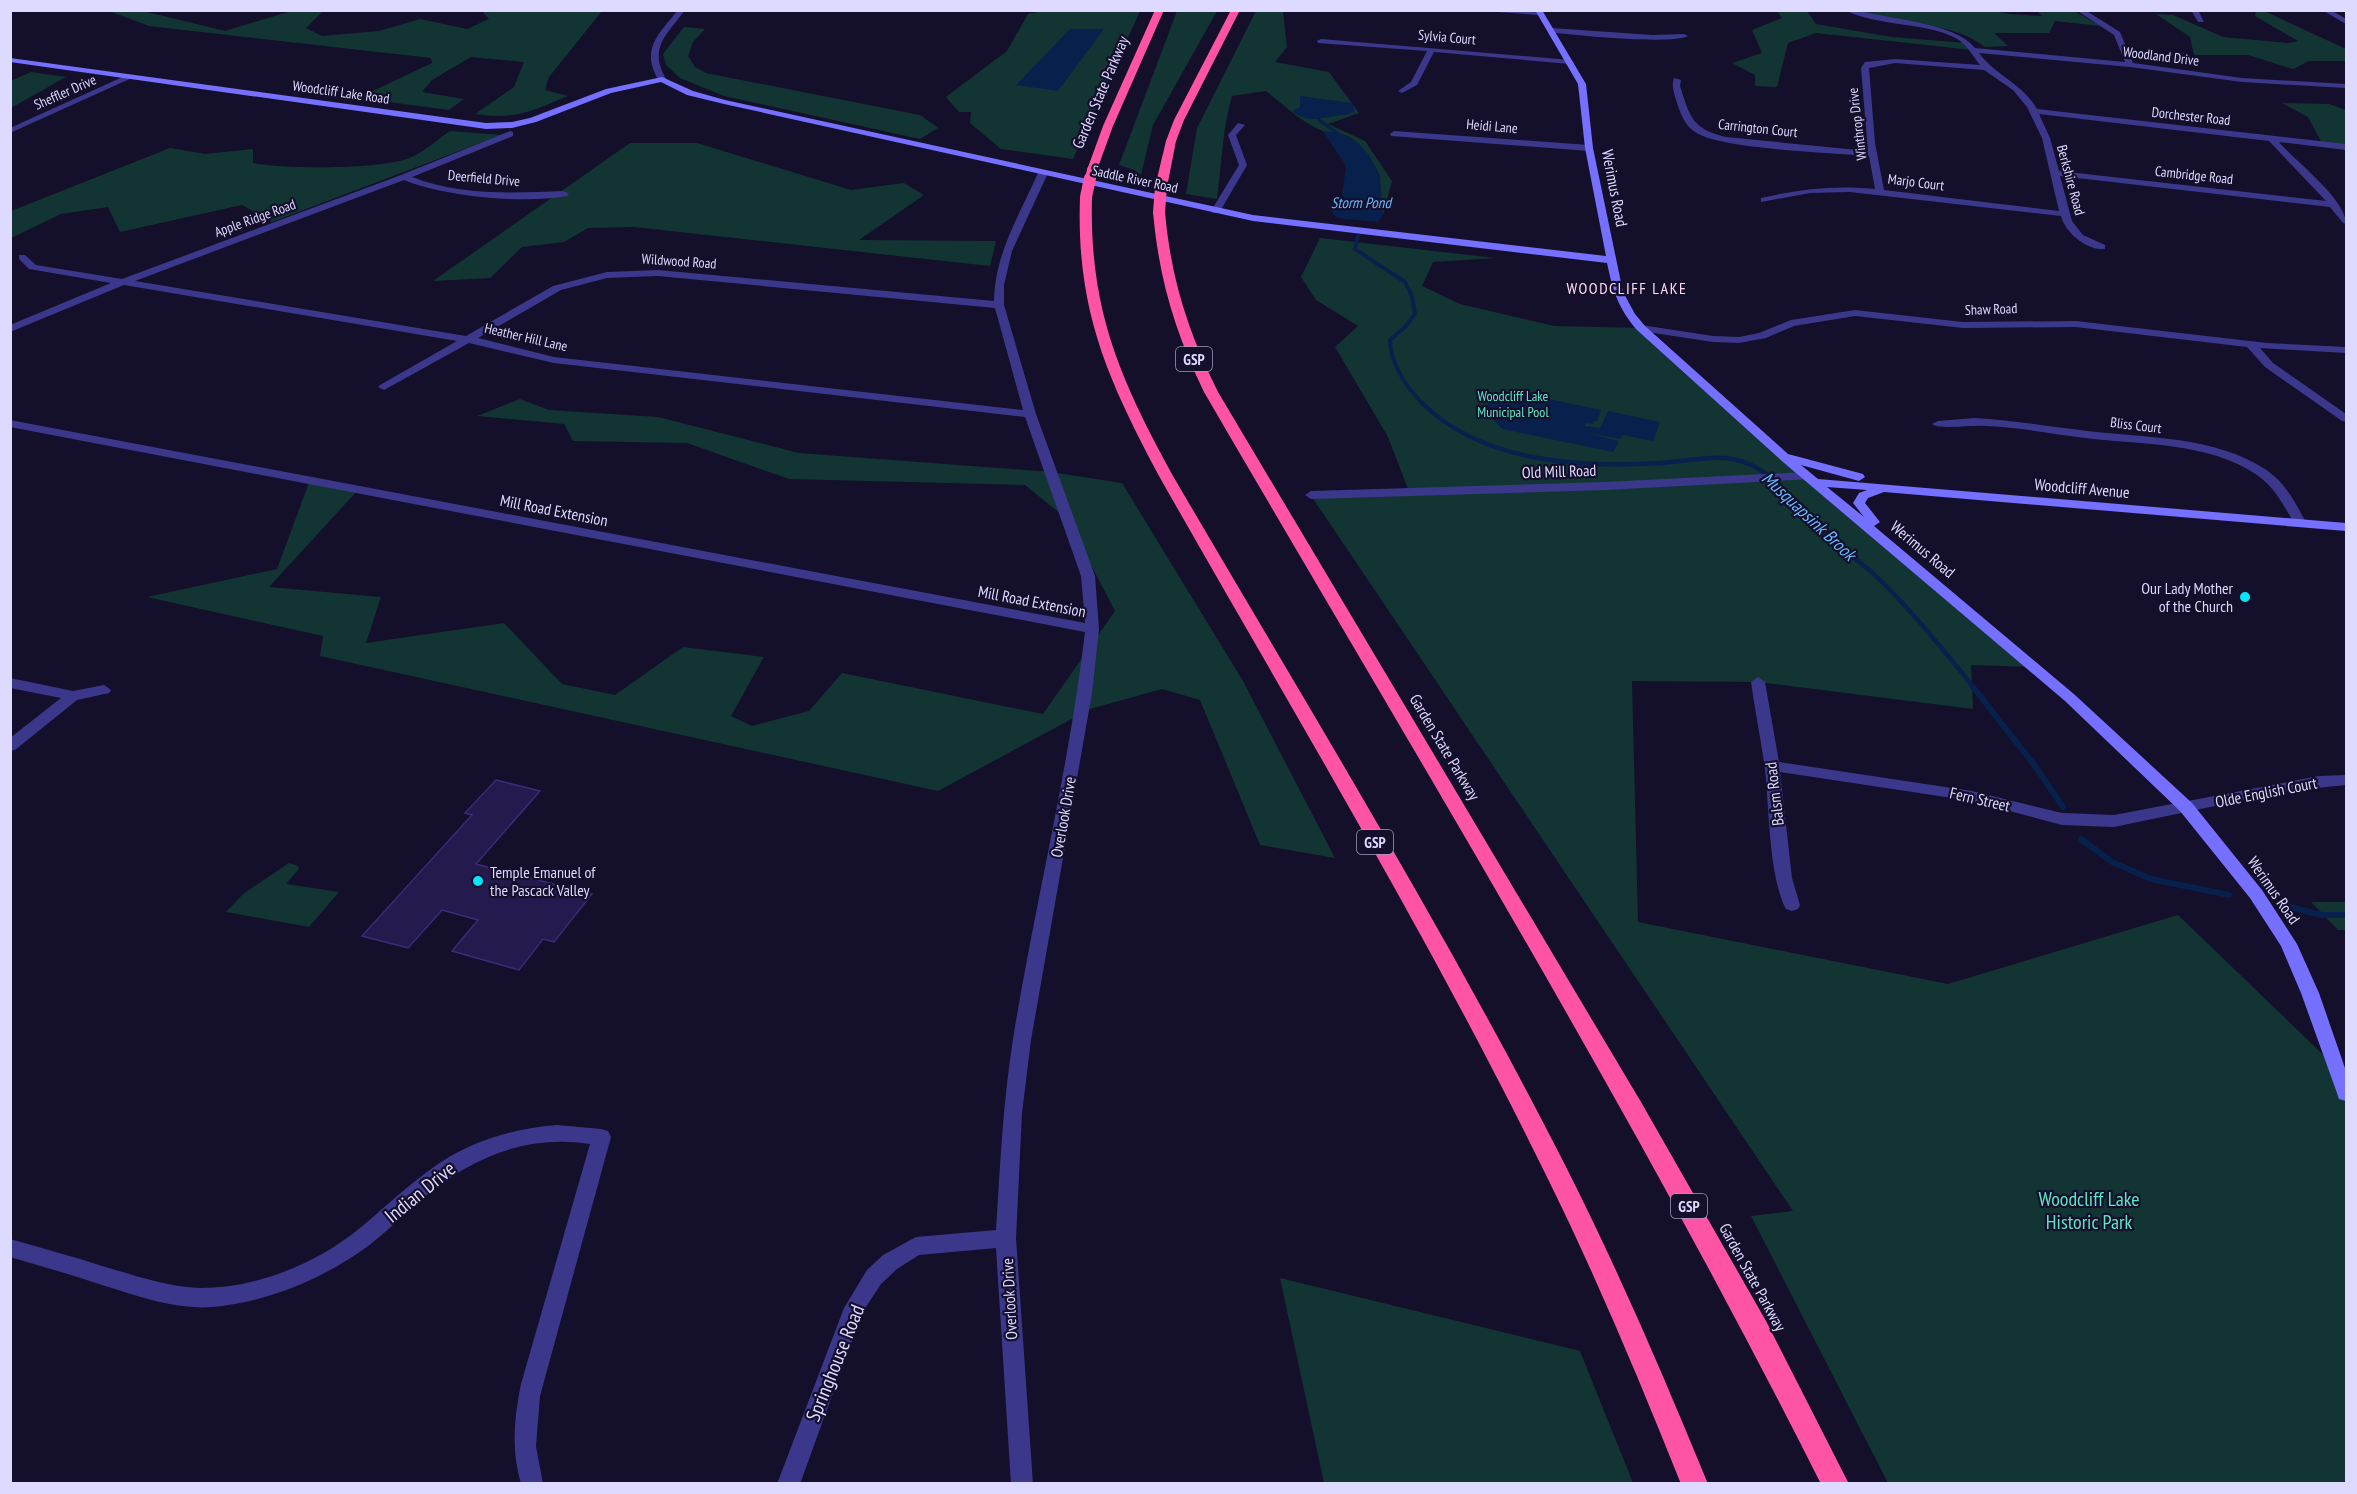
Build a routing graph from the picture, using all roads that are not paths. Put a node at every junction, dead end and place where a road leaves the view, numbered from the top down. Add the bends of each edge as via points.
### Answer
1 (682, 10) edge
2 (1160, 10) edge
3 (1236, 10) edge
4 (1472, 10) edge
5 (1848, 10) edge
6 (2079, 10) edge
7 (2194, 10) edge
8 (2325, 10) edge
9 (1539, 12) edge
10 (2201, 21) dead end
11 (2346, 22) edge
12 (1552, 30) junction
13 (1683, 36) dead end
14 (1321, 41) dead end
15 (1432, 49) junction
16 (1972, 50) junction
17 (10, 60) edge
18 (1570, 62) junction
19 (2130, 65) junction
20 (1986, 68) junction
21 (130, 77) junction
22 (662, 79) junction
23 (1677, 80) dead end
24 (2346, 86) edge
25 (1402, 91) dead end
26 (2033, 111) junction
27 (1241, 125) dead end
28 (10, 131) edge
29 (1394, 134) dead end
30 (510, 135) dead end
31 (2272, 139) junction
32 (2346, 147) edge
33 (1589, 148) junction
34 (1874, 154) junction
35 (1043, 173) junction
36 (2054, 173) junction
37 (404, 177) junction
38 (1880, 192) junction
39 (564, 194) dead end
40 (1764, 200) dead end
41 (2331, 204) junction
42 (1216, 211) junction
43 (2065, 214) junction
44 (2346, 221) edge
45 (2102, 247) dead end
46 (22, 257) dead end
47 (1611, 260) junction
48 (122, 281) junction
49 (999, 305) junction
50 (1641, 328) junction
51 (10, 329) edge
52 (465, 339) junction
53 (2250, 344) junction
54 (2346, 350) edge
55 (384, 387) dead end
56 (1030, 414) junction
57 (2346, 419) edge
58 (10, 423) edge
59 (1938, 424) dead end
60 (1780, 453) junction
61 (1810, 479) junction
62 (1885, 488) junction
63 (1920, 491) junction
64 (1311, 495) dead end
65 (2300, 523) junction
66 (2346, 527) edge
67 (1901, 554) junction
68 (1092, 629) junction
69 (1758, 682) dead end
70 (10, 683) edge
71 (104, 690) dead end
72 (73, 696) junction
73 (10, 746) edge
74 (1772, 766) junction
75 (2346, 780) edge
76 (2186, 807) junction
77 (1792, 905) dead end
78 (2346, 1093) edge
79 (1006, 1238) junction
80 (10, 1248) edge
81 (532, 1484) edge
82 (788, 1484) edge
83 (1022, 1484) edge
84 (1695, 1484) edge
85 (1836, 1484) edge

1 - 22 street via 652,52 653,64
2 - 84 highway, Garden State Parkway / GSP, bridge via 1108,126 1086,197 1083,243 1091,301 1111,365 1166,476 1457,985 1533,1126 1640,1350
3 - 85 highway, Garden State Parkway / GSP, bridge via 1179,120 1161,187 1164,266 1193,358 1633,1109 1757,1330
4 - 9 street
5 - 16 street, Berkshire Road via 1945,32 1965,41
6 - 19 street via 2117,34
7 - 10 street
8 - 11 street
9 - 12 main road, Werimus Road
12 - 13 street via 1657,38
12 - 18 main road, Werimus Road
14 - 15 street, Sylvia Court
15 - 18 street, Sylvia Court
15 - 25 street via 1414,83
16 - 19 street, Woodland Drive
16 - 20 street, Berkshire Road
17 - 21 main road, Woodcliff Lake Road
18 - 33 main road, Werimus Road via 1582,84
19 - 24 street, Woodland Drive via 2242,80
20 - 26 street, Berkshire Road via 2016,88
20 - 34 street, Winthrop Drive via 1895,61 1868,64 1865,68
21 - 22 main road, Woodcliff Lake Road via 494,126 533,120 609,91
21 - 28 street, Sheffler Drive
22 - 35 main road, Saddle River Road via 676,88 717,100
23 - 34 street, Carrington Court via 1689,124 1703,135
26 - 31 street, Dorchester Road
26 - 36 street, Berkshire Road via 2046,138
27 - 42 street via 1232,135 1244,165
29 - 33 street, Heidi Lane
30 - 37 street, Apple Ridge Road
31 - 32 street, Dorchester Road
31 - 41 street via 2323,189
33 - 47 main road, Werimus Road
34 - 38 street, Winthrop Drive
35 - 42 main road, Saddle River Road
35 - 49 street, Overlook Drive via 1004,255
36 - 41 street, Cambridge Road
36 - 43 street, Berkshire Road
37 - 39 street, Deerfield Drive via 418,184 474,192 513,196
37 - 48 street, Apple Ridge Road
38 - 40 street, Marjo Court via 1828,189
38 - 43 street, Marjo Court
41 - 44 street
42 - 47 main road, Saddle River Road
43 - 45 street, Berkshire Road via 2072,230
46 - 48 street, Heather Hill Lane via 33,267
47 - 50 main road, Werimus Road via 1620,298
48 - 51 street, Apple Ridge Road
48 - 52 street, Heather Hill Lane
49 - 52 street, Wildwood Road via 623,273 557,288
49 - 56 street, Overlook Drive
50 - 53 street, Shaw Road via 1739,340 1762,336 1791,323 1855,313 1963,325 2076,324
50 - 60 main road, Werimus Road
52 - 55 street, Wildwood Road
52 - 56 street, Heather Hill Lane via 581,364
53 - 54 street, Shaw Road
53 - 57 street via 2270,365
56 - 68 street, Overlook Drive via 1088,576
58 - 68 street, Mill Road Extension
59 - 65 street, Bliss Court via 1977,421 2220,453 2272,480 2287,497
60 - 61 main road, Werimus Road
60 - 63 main road via 1843,474
61 - 62 main road, Woodcliff Avenue
61 - 64 street, Old Mill Road via 1778,477
61 - 67 main road, Werimus Road
62 - 63 main road, Woodcliff Avenue
62 - 67 main road via 1863,496 1859,503
63 - 65 main road, Woodcliff Avenue
65 - 66 main road, Woodcliff Avenue
67 - 76 main road, Werimus Road via 2075,703
68 - 79 street, Overlook Drive via 1085,693 1021,1051 1012,1122
69 - 74 street, Balsm Road
70 - 72 street
71 - 72 street
72 - 73 street
74 - 76 street, Fern Street via 1972,796 2062,819 2114,821
74 - 77 street, Balsm Road via 1784,878
75 - 76 street, Olde English Court via 2287,786
76 - 78 main road, Werimus Road via 2249,885 2288,944
79 - 82 street, Springhouse Road via 916,1246 874,1277 854,1308
79 - 83 street, Overlook Drive
80 - 81 street, Indian Drive via 174,1296 240,1294 296,1277 331,1258 467,1155 506,1139 536,1134 580,1133 601,1137 532,1384 525,1431

